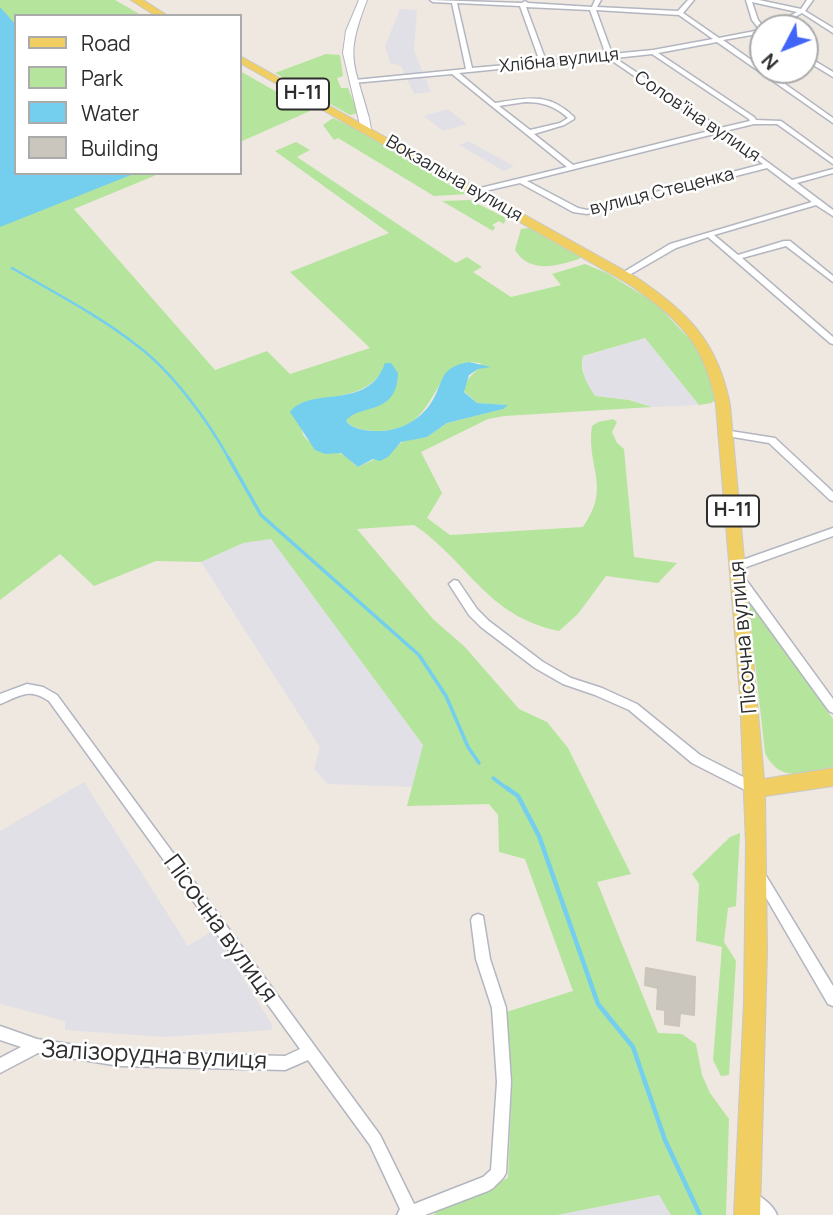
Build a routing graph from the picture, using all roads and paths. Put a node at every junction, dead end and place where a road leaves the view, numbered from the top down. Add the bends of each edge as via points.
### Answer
1 (136, 0) edge
2 (363, 0) edge
3 (433, 0) edge
4 (598, 0) edge
5 (691, 0) edge
6 (750, 0) edge
7 (810, 0) edge
8 (454, 1) edge
9 (525, 3) edge
10 (593, 10) junction
11 (802, 12) junction
12 (680, 13) junction
13 (160, 14) edge
14 (798, 14) edge
15 (833, 31) edge
16 (749, 34) edge
17 (719, 41) junction
18 (653, 52) junction
19 (610, 57) junction
20 (242, 60) edge
21 (543, 62) junction
22 (469, 70) junction
23 (453, 72) junction
24 (355, 82) junction
25 (493, 105) junction
26 (833, 121) edge
27 (754, 122) junction
28 (366, 129) junction
29 (719, 131) junction
30 (528, 133) junction
31 (833, 162) edge
32 (768, 165) junction
33 (571, 167) junction
34 (833, 171) edge
35 (520, 180) junction
36 (793, 183) junction
37 (475, 192) junction
38 (818, 202) junction
39 (833, 214) edge
40 (709, 234) junction
41 (738, 257) junction
42 (621, 276) junction
43 (833, 280) edge
44 (833, 341) edge
45 (724, 433) junction
46 (833, 498) edge
47 (833, 533) edge
48 (739, 573) junction
49 (454, 584) dead end
50 (0, 699) edge
51 (833, 708) edge
52 (833, 777) edge
53 (755, 789) junction
54 (757, 872) junction
55 (478, 920) dead end
56 (833, 999) edge
57 (0, 1033) edge
58 (37, 1046) junction
59 (310, 1052) junction
60 (0, 1066) edge
61 (747, 1206) edge
62 (408, 1214) edge
63 (769, 1215) edge

1 - 13 main road
2 - 24 street, Вокзальна вулиця via 347,45
3 - 8 street
4 - 10 street
5 - 12 street
6 - 11 street
7 - 11 street
8 - 9 street
8 - 22 street
9 - 10 street
9 - 21 street
10 - 12 street
10 - 19 street
11 - 14 street
11 - 15 street
12 - 17 street
16 - 17 street, Хлібна вулиця
17 - 18 street, Хлібна вулиця
17 - 26 street
18 - 19 street, Хлібна вулиця
18 - 27 street
19 - 21 street, Хлібна вулиця
19 - 29 street, Соловʼїна вулиця
20 - 28 main road, Н-11
21 - 22 street, Хлібна вулиця
22 - 23 street, Хлібна вулиця
23 - 24 street, Хлібна вулиця
23 - 25 street
24 - 28 street, Вокзальна вулиця
25 - 30 street
25 - 30 street via 550,100 572,118
27 - 29 street
27 - 31 street via 779,122
28 - 37 main road, Вокзальна вулиця / Н-11
29 - 32 street, Соловʼїна вулиця
29 - 33 street
30 - 33 street
32 - 35 street, вулиця Стеценка via 584,212
32 - 36 street, Соловʼїна вулиця
33 - 35 street
34 - 36 street
35 - 37 street
36 - 38 street, Соловʼїна вулиця
37 - 42 main road, Вокзальна вулиця / Н-11
38 - 39 street, Соловʼїна вулиця
38 - 40 street
40 - 41 street
40 - 42 street via 664,250
41 - 43 street via 788,243
41 - 44 street
42 - 45 main road, Пісочна вулиця / Н-11 via 671,310 701,342 720,389
45 - 46 street via 772,440
45 - 48 main road, Пісочна вулиця / Н-11
47 - 48 street
48 - 51 street
48 - 53 main road, Пісочна вулиця / Н-11
49 - 53 street via 485,624 539,665 633,707 696,759
50 - 59 street, Пісочна вулиця via 26,688 43,690 53,698
52 - 53 main road
53 - 54 main road, Пісочна вулиця / Н-11
54 - 56 street
54 - 61 main road, Пісочна вулиця / Н-11
55 - 62 street via 482,959 499,1008 504,1082 498,1173 488,1183
57 - 58 street
58 - 59 street, Залізорудна вулиця via 120,1059 285,1063
58 - 60 street, Залізорудна вулиця
59 - 62 street, Пісочна вулиця via 375,1140
61 - 63 street

